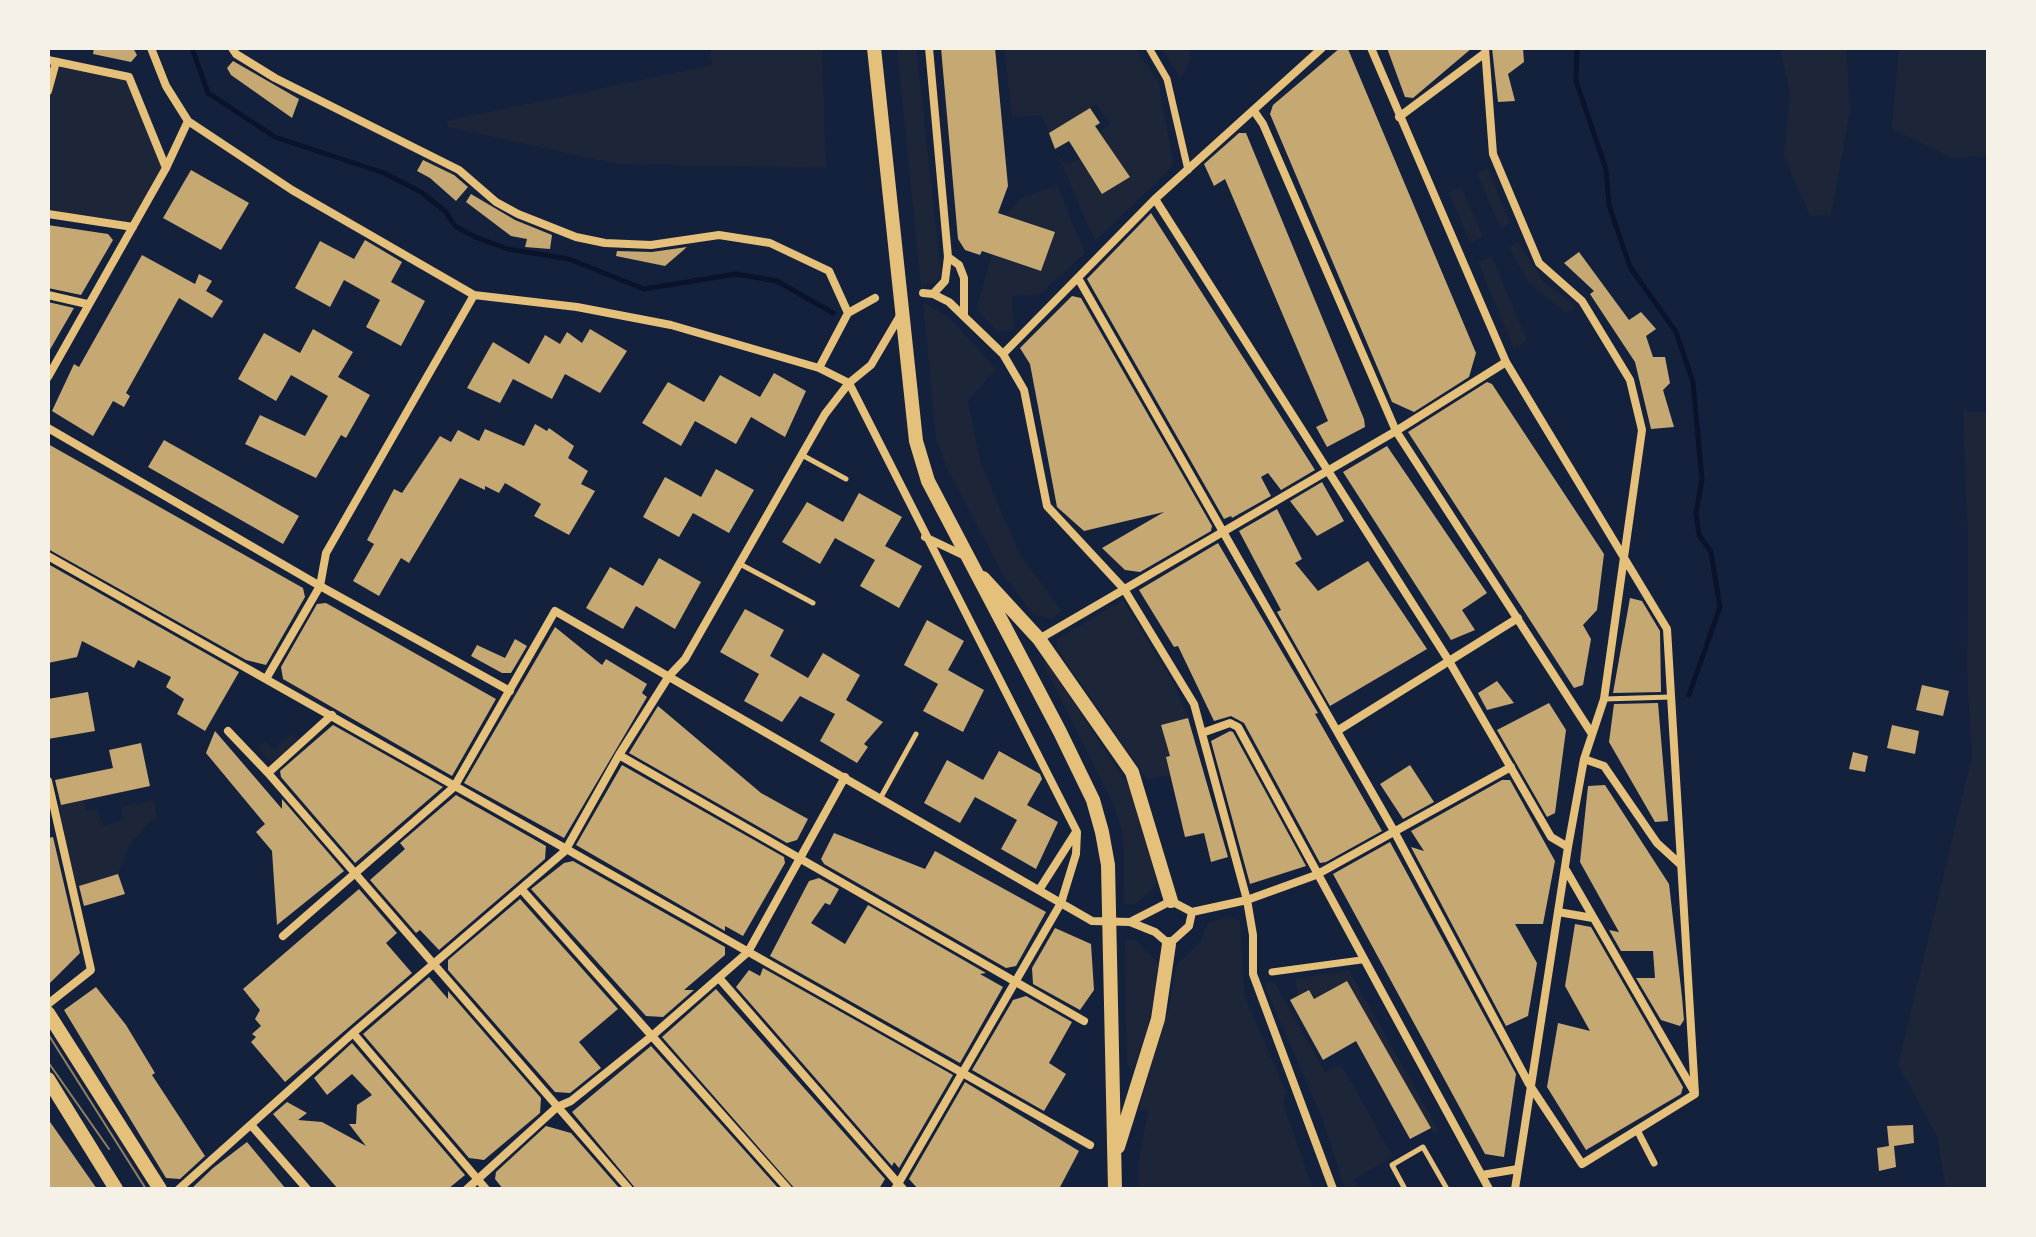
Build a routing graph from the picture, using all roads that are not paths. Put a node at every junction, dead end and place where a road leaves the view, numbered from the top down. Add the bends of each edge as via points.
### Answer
1 (151, 48) edge
2 (158, 48) edge
3 (232, 48) edge
4 (874, 48) edge
5 (929, 48) edge
6 (1149, 48) edge
7 (1322, 48) edge
8 (1371, 48) edge
9 (1485, 50) edge
10 (157, 60) junction
11 (52, 61) edge
12 (48, 91) edge
13 (1254, 111) junction
14 (1399, 117) junction
15 (188, 121) junction
16 (166, 168) junction
17 (1188, 170) junction
18 (1155, 199) junction
19 (48, 214) edge
20 (133, 227) junction
21 (948, 257) junction
22 (1078, 278) junction
23 (923, 293) dead end
24 (933, 294) junction
25 (48, 295) edge
26 (474, 295) junction
27 (875, 298) dead end
28 (87, 304) junction
29 (848, 313) junction
30 (901, 314) junction
31 (964, 315) junction
32 (1003, 354) junction
33 (1506, 362) junction
34 (819, 368) junction
35 (48, 377) edge
36 (849, 383) junction
37 (48, 428) edge
38 (1396, 431) junction
39 (802, 455) junction
40 (1330, 470) junction
41 (846, 479) dead end
42 (1224, 530) junction
43 (924, 536) junction
44 (1624, 553) junction
45 (48, 556) edge
46 (967, 560) junction
47 (739, 564) junction
48 (320, 586) junction
49 (1124, 589) junction
50 (813, 603) dead end
51 (1518, 618) junction
52 (1039, 639) junction
53 (1449, 661) junction
54 (669, 676) junction
55 (266, 679) junction
56 (510, 691) junction
57 (1671, 696) junction
58 (1604, 699) junction
59 (332, 715) junction
60 (228, 731) dead end
61 (1337, 731) junction
62 (1202, 733) junction
63 (916, 734) dead end
64 (1592, 734) junction
65 (619, 755) junction
66 (1584, 759) junction
67 (1511, 767) junction
68 (268, 773) junction
69 (845, 777) junction
70 (48, 781) edge
71 (454, 787) junction
72 (881, 797) junction
73 (1394, 831) junction
74 (1077, 832) junction
75 (1568, 847) junction
76 (565, 851) junction
77 (800, 858) junction
78 (1681, 866) junction
79 (1565, 869) junction
80 (356, 874) junction
81 (1316, 875) junction
82 (1039, 890) junction
83 (523, 891) junction
84 (1247, 900) junction
85 (1171, 901) junction
86 (1061, 903) junction
87 (1192, 912) junction
88 (1558, 912) junction
89 (1593, 918) junction
90 (1130, 922) junction
91 (283, 936) dead end
92 (1169, 944) junction
93 (748, 952) junction
94 (1361, 960) junction
95 (435, 964) junction
96 (1272, 972) dead end
97 (719, 978) junction
98 (1014, 981) junction
99 (48, 1004) edge
100 (48, 1013) edge
101 (1084, 1021) dead end
102 (353, 1033) junction
103 (653, 1035) junction
104 (962, 1074) junction
105 (48, 1079) edge
106 (1529, 1084) junction
107 (1695, 1094) junction
108 (557, 1107) junction
109 (251, 1125) junction
110 (1637, 1130) junction
111 (1090, 1145) dead end
112 (1113, 1163) junction
113 (1654, 1163) dead end
114 (1518, 1169) junction
115 (1482, 1175) junction
116 (478, 1180) junction
117 (899, 1187) edge
118 (116, 1189) edge
119 (160, 1189) edge
120 (179, 1189) edge
121 (307, 1189) edge
122 (467, 1189) edge
123 (486, 1189) edge
124 (629, 1189) edge
125 (788, 1189) edge
126 (1115, 1189) edge
127 (1333, 1189) edge
128 (1405, 1189) edge
129 (1447, 1189) edge
130 (1489, 1189) edge
131 (1515, 1189) edge

1 - 10 street
2 - 10 street
3 - 29 street via 275,78 459,170 518,214 605,243 651,245 719,235 770,243 829,271
4 - 30 main road
5 - 21 street
6 - 17 street via 1167,79
7 - 13 street
8 - 14 street
9 - 14 street
9 - 44 street via 1493,154 1539,263 1582,301 1630,380 1642,430
10 - 15 street
11 - 12 street
11 - 16 street via 129,77
13 - 17 street
13 - 38 street
14 - 33 street
15 - 16 street
15 - 26 street via 292,190
16 - 20 street
17 - 18 street
18 - 22 street
18 - 40 street
19 - 20 street
20 - 28 street
21 - 24 street via 945,281
21 - 31 street via 964,278
22 - 32 street
22 - 42 street
23 - 24 street
24 - 31 street
25 - 28 street
26 - 34 street via 671,325
26 - 48 street via 326,553
27 - 29 street
28 - 35 street
29 - 34 street
30 - 36 street via 871,365
30 - 46 main road via 916,441 928,481
31 - 32 street
32 - 49 street via 1024,390 1047,506
33 - 38 street
33 - 44 street
34 - 36 street
36 - 39 street
36 - 43 street
37 - 48 street
38 - 40 street
38 - 51 street
39 - 41 lane
39 - 47 street
40 - 42 street
40 - 53 street
42 - 49 street
42 - 61 street
43 - 46 street
43 - 74 street
44 - 57 street via 1667,629
44 - 58 street
45 - 55 street
46 - 52 main road
46 - 112 main road via 1060,732 1093,800 1102,832 1108,865
47 - 50 lane
47 - 54 street via 685,659
48 - 55 street
48 - 56 street
49 - 52 street
49 - 62 street via 1194,704
51 - 53 street
51 - 64 street
52 - 85 main road via 1132,772
53 - 61 street
53 - 67 street
54 - 56 street via 555,611
54 - 65 street
54 - 69 street
55 - 59 street
56 - 71 street
57 - 58 lane
57 - 78 street
58 - 64 street
59 - 68 street
59 - 71 street
60 - 68 street
61 - 73 street
62 - 81 street via 1230,723 1238,727
62 - 84 street
63 - 72 lane
64 - 66 street
65 - 76 street
65 - 77 street
66 - 75 street
66 - 78 street via 1604,766 1657,843
67 - 73 street
67 - 75 street via 1551,837
68 - 80 street
69 - 72 street
69 - 77 street
70 - 99 street via 91,970
71 - 76 street
71 - 80 street
72 - 82 street
73 - 81 street
73 - 106 street
74 - 82 street
74 - 86 street
75 - 79 street
76 - 83 street
76 - 93 street
77 - 93 street
77 - 98 street
78 - 107 street
79 - 88 street
79 - 89 street
80 - 91 street
80 - 95 street
81 - 84 street
81 - 94 street
82 - 86 street
83 - 95 street
83 - 103 street
84 - 87 street
84 - 127 street via 1253,974
85 - 87 street
85 - 90 street
86 - 90 street via 1092,921
86 - 98 street
87 - 92 street via 1189,926
88 - 89 street
88 - 106 street
89 - 107 street
90 - 92 street
92 - 112 main road via 1158,1019
93 - 97 street
93 - 104 street
94 - 96 street
94 - 115 street
95 - 102 street
95 - 108 street
97 - 103 street
97 - 117 street
98 - 101 street
98 - 104 street
100 - 119 main road
102 - 109 street
102 - 116 street
103 - 108 street
103 - 125 street
104 - 111 street
104 - 117 street
105 - 118 main road
106 - 110 street via 1582,1164
106 - 114 street
107 - 110 street
108 - 116 street
108 - 124 street
109 - 120 street
109 - 121 street
110 - 113 street
112 - 126 main road
114 - 115 street
114 - 131 street
115 - 130 street
116 - 122 street
116 - 123 street
128 - 129 lane via 1392,1165 1423,1147

